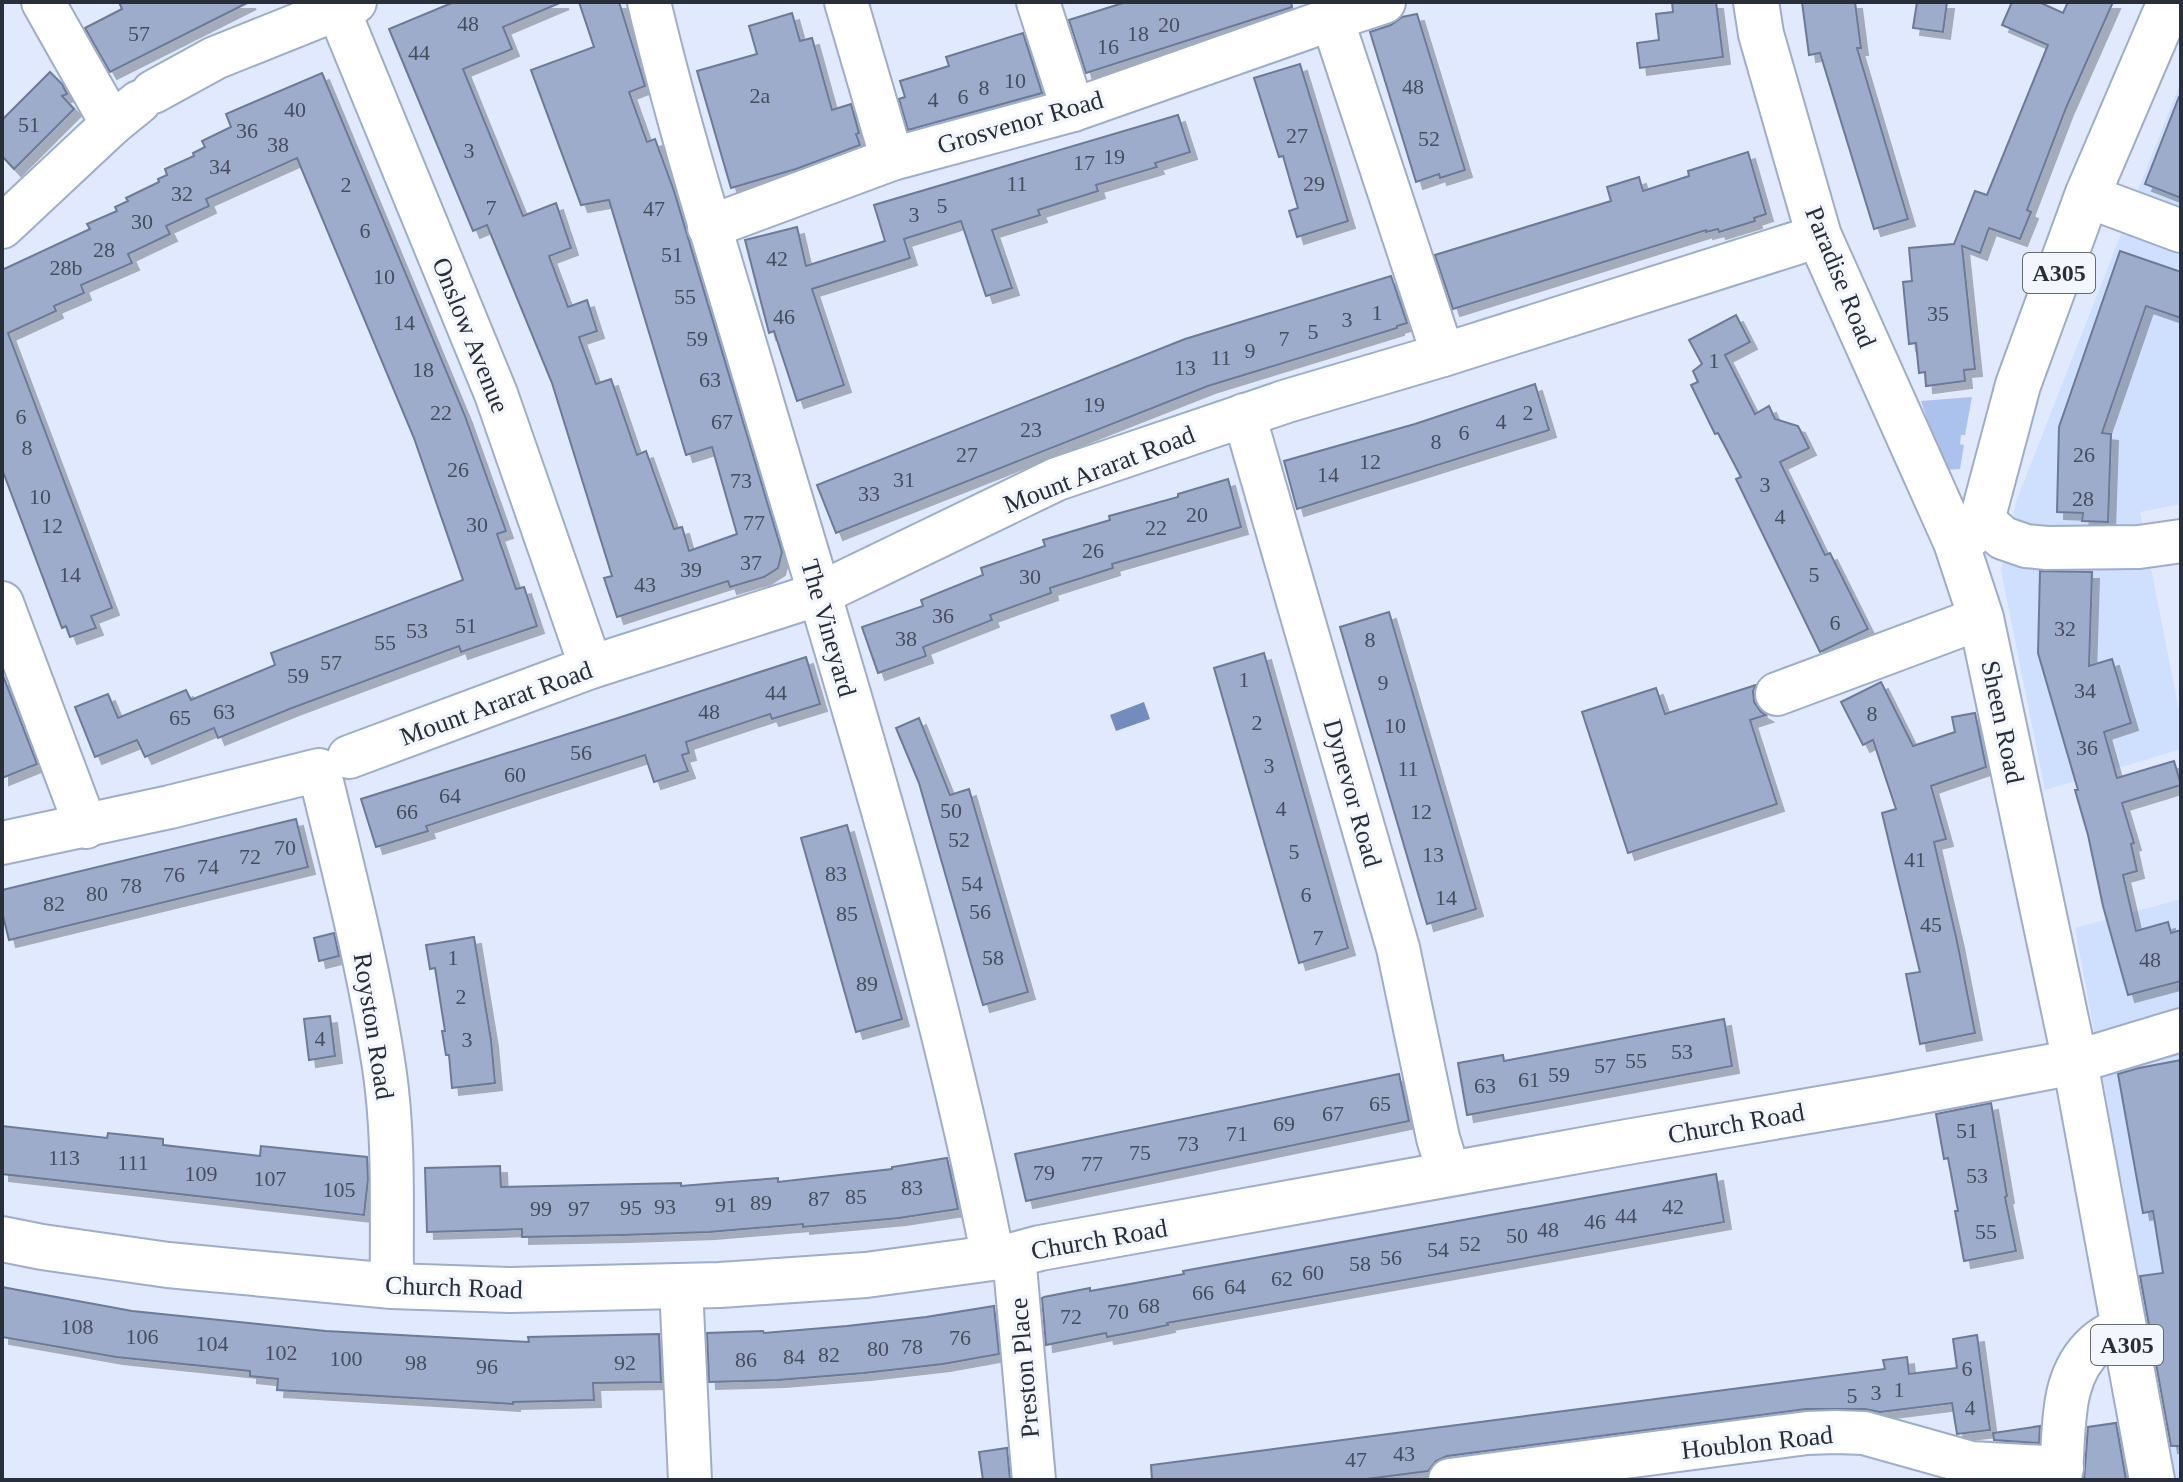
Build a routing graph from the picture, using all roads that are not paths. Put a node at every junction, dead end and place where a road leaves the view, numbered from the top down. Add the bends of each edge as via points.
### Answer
1 (43, 2) edge
2 (649, 2) edge
3 (846, 2) edge
4 (1038, 2) edge
5 (1384, 2) edge
6 (1756, 2) edge
7 (2170, 2) edge
8 (346, 5) edge
9 (274, 17) edge
10 (1332, 19) junction
11 (135, 106) junction
12 (1073, 110) junction
13 (892, 159) junction
14 (2087, 196) junction
15 (2, 227) edge
16 (709, 227) junction
17 (2181, 231) edge
18 (1819, 236) junction
19 (1443, 355) junction
20 (1244, 415) junction
21 (1969, 531) junction
22 (2181, 541) edge
23 (819, 594) junction
24 (2, 603) edge
25 (1981, 618) junction
26 (591, 667) junction
27 (1777, 694) dead end
28 (334, 764) junction
29 (86, 827) junction
30 (2, 843) edge
31 (2181, 1030) edge
32 (2075, 1062) junction
33 (1449, 1174) junction
34 (2, 1239) edge
35 (1004, 1256) junction
36 (392, 1286) junction
37 (681, 1286) junction
38 (2124, 1326) junction
39 (2061, 1474) edge
40 (690, 1480) edge
41 (1034, 1480) edge
42 (1450, 1480) edge
43 (2152, 1480) edge

1 - 11 street
2 - 16 street, The Vineyard
3 - 13 street
4 - 12 street
5 - 10 street, Grosvenor Road
6 - 18 main road, Paradise Road / A305
7 - 14 main road, A305
8 - 9 street
8 - 26 street, Onslow Avenue via 496,394
9 - 11 street
10 - 12 street, Grosvenor Road
10 - 19 street
11 - 15 street
12 - 13 street, Grosvenor Road
13 - 16 street, Grosvenor Road
14 - 17 street
14 - 21 main road, A305
16 - 23 street, The Vineyard
18 - 19 street, Mount Ararat Road
18 - 21 main road, Paradise Road / A305
19 - 20 street, Mount Ararat Road
20 - 23 street, Mount Ararat Road via 1057,479
20 - 33 street, Dynevor Road via 1398,948
21 - 22 street via 2047,548
21 - 25 main road, Sheen Road / A305
23 - 26 street, Mount Ararat Road
23 - 35 street, The Vineyard
24 - 29 street
25 - 27 street
25 - 32 main road, Sheen Road / A305
26 - 28 street, Mount Ararat Road
28 - 29 street, Mount Ararat Road
28 - 36 street, Royston Road via 384,1070
29 - 30 street, Mount Ararat Road
31 - 32 street, Church Road
32 - 33 main road, Church Road
32 - 38 main road, Sheen Road / A305
33 - 35 main road, Church Road
34 - 36 main road, Church Road via 168,1265
35 - 37 main road, Church Road via 866,1275
35 - 41 street, Preston Place
36 - 37 main road, Church Road
37 - 40 street
38 - 39 street via 2083,1358 2067,1388
38 - 43 main road, Sheen Road / A305
39 - 42 street, Houblon Road via 1971,1463 1864,1433 1836,1432

